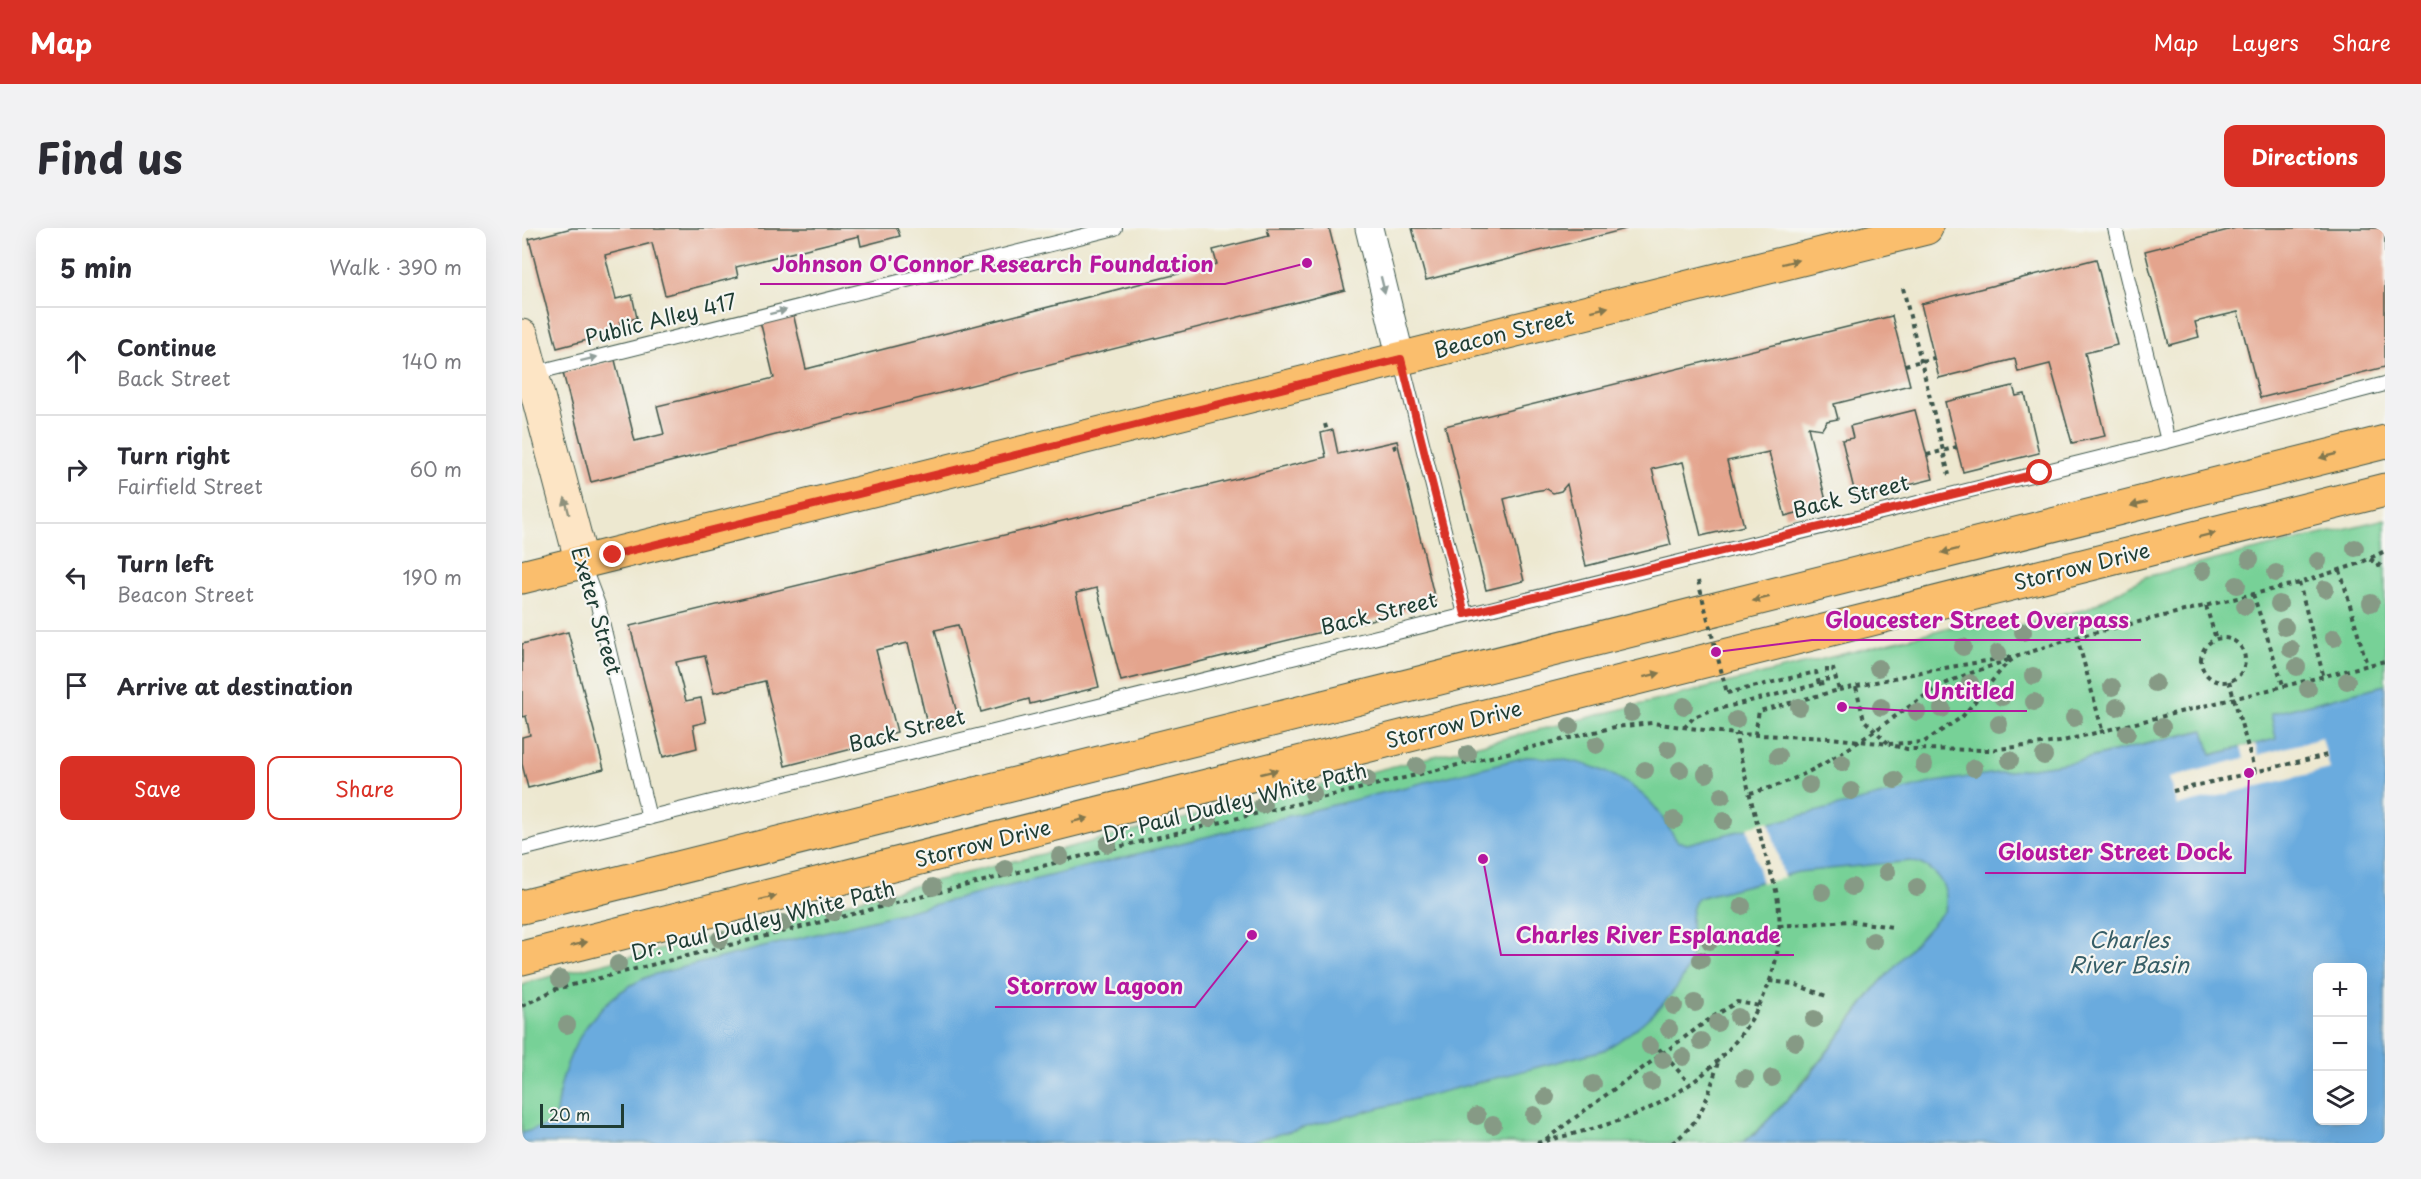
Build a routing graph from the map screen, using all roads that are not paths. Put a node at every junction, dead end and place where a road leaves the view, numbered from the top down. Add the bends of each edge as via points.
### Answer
1 (1115, 228) edge
2 (1370, 228) edge
3 (1926, 228) edge
4 (2115, 228) edge
5 (522, 336) edge
6 (1401, 359) junction
7 (527, 375) edge
8 (2385, 384) edge
9 (2168, 441) junction
10 (2385, 442) edge
11 (2385, 490) edge
12 (582, 563) junction
13 (522, 577) edge
14 (1465, 614) junction
15 (649, 818) junction
16 (522, 849) edge
17 (522, 907) edge
18 (522, 958) edge

7 -> 1 lane, Public Alley 417
2 -> 6 street
6 -> 3 main road, Beacon Street
4 - 9 lane
5 - 7 main road, Exeter Street
6 - 12 main road, Beacon Street
6 - 14 lane
12 -> 7 main road, Exeter Street
8 - 9 lane, Back Street
9 - 14 lane, Back Street
10 -> 17 main road
18 -> 11 main road, Storrow Drive
12 - 13 main road, Beacon Street
12 - 15 lane, Exeter Street via 598,604
14 - 15 lane, Back Street
15 - 16 lane, Back Street

